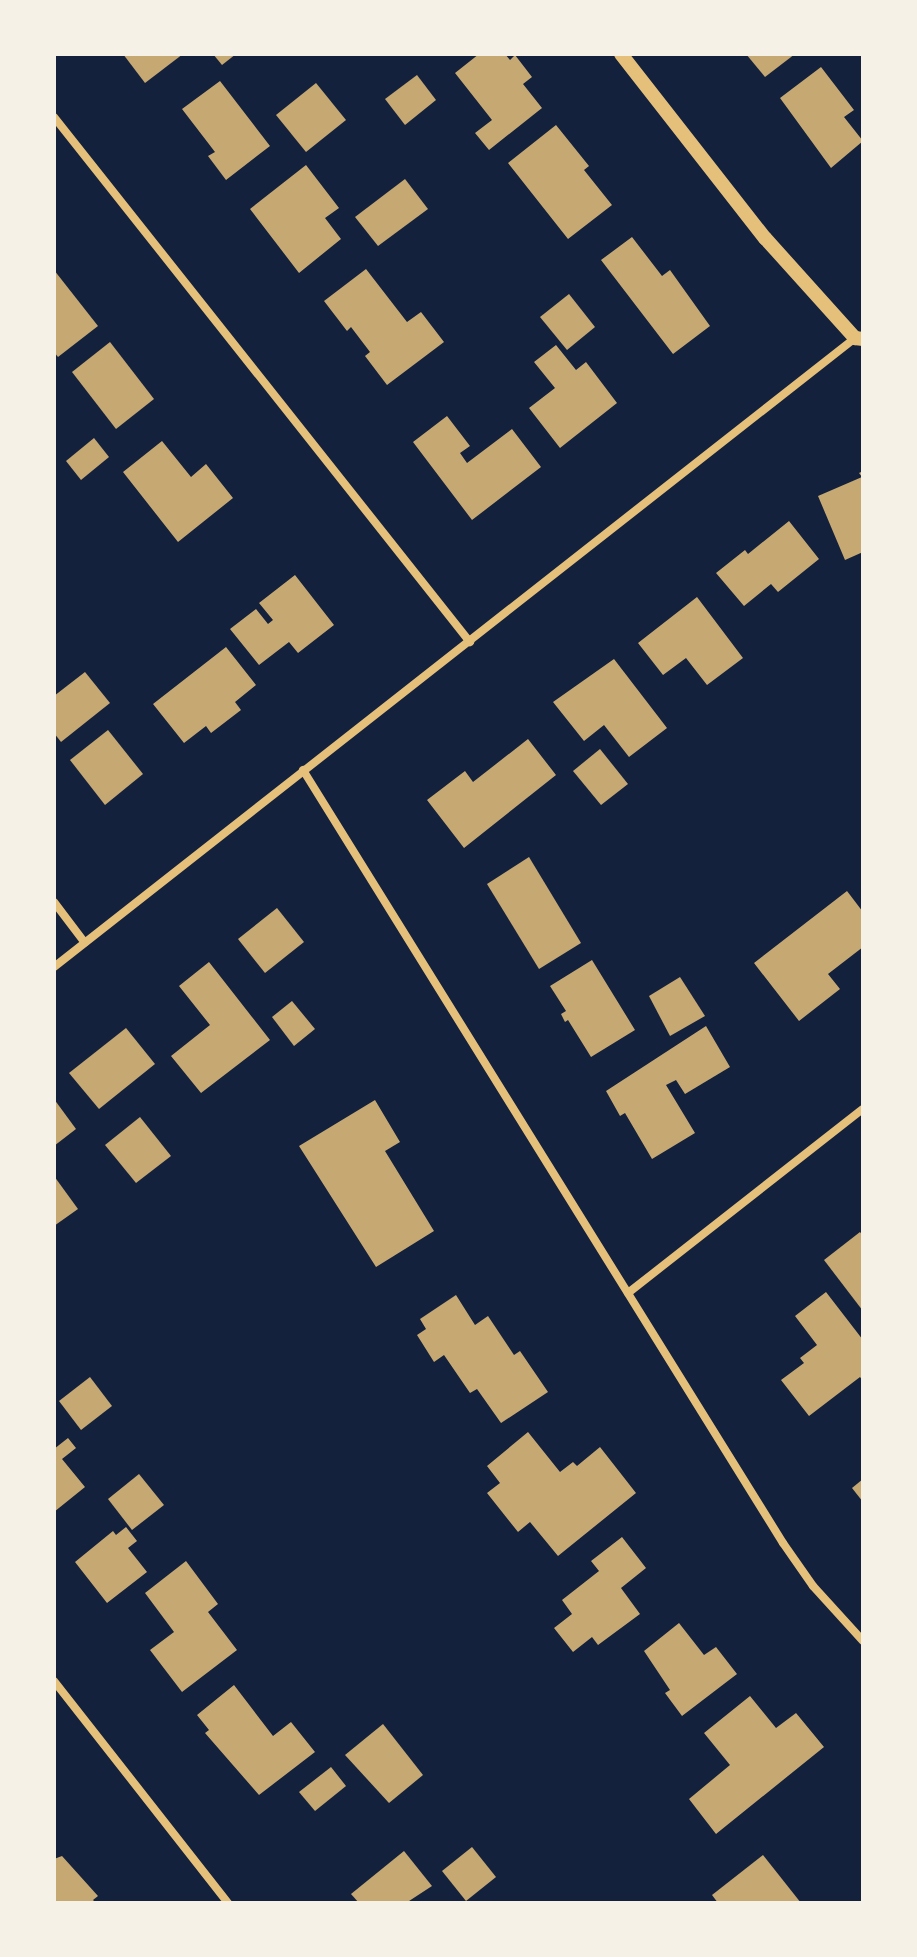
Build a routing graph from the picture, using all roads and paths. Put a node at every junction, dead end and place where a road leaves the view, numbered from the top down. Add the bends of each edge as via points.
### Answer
1 (621, 54) edge
2 (54, 117) edge
3 (859, 338) edge
4 (470, 642) junction
5 (303, 770) junction
6 (54, 902) edge
7 (85, 943) junction
8 (54, 967) edge
9 (863, 1109) edge
10 (628, 1293) junction
11 (863, 1641) edge
12 (54, 1681) edge
13 (228, 1903) edge

1 - 3 street via 765,238
2 - 4 street
3 - 4 street
4 - 5 street
5 - 7 street
5 - 10 street
6 - 7 street
7 - 8 street
9 - 10 street
10 - 11 street via 783,1543
12 - 13 street

